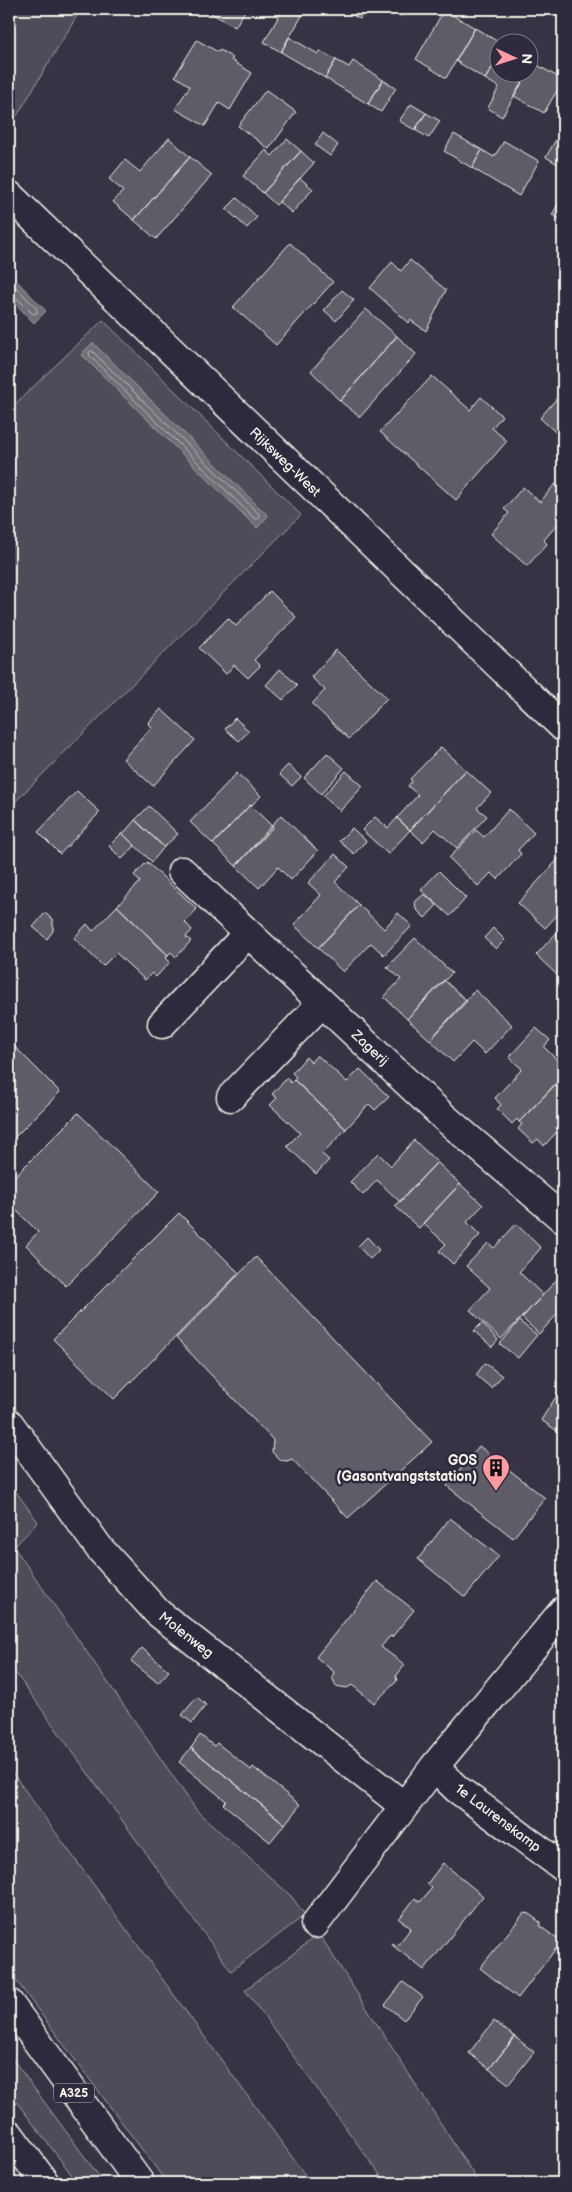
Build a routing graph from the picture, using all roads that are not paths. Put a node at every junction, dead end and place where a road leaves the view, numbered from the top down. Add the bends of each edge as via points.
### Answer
1 (9, 196) edge
2 (563, 727) edge
3 (182, 871) dead end
4 (248, 933) junction
5 (322, 1003) junction
6 (162, 1024) dead end
7 (231, 1097) dead end
8 (563, 1219) edge
9 (9, 1424) edge
10 (563, 1611) edge
11 (434, 1767) junction
12 (404, 1806) junction
13 (563, 1867) edge
14 (315, 1924) dead end
15 (9, 2003) edge
16 (9, 2134) edge
17 (45, 2183) edge
18 (140, 2183) edge

1 - 2 main road, Rijksweg-West
3 - 4 main road, Zagerij
4 - 5 main road, Zagerij
4 - 6 main road
5 - 7 main road
5 - 8 main road, Zagerij via 445,1118
9 - 12 main road, Molenweg via 100,1549 157,1612
10 - 11 main road
11 - 12 main road
11 - 13 main road, 1e Laurenskamp via 457,1789
12 - 14 main road
15 - 18 main road, A325
16 - 17 main road

